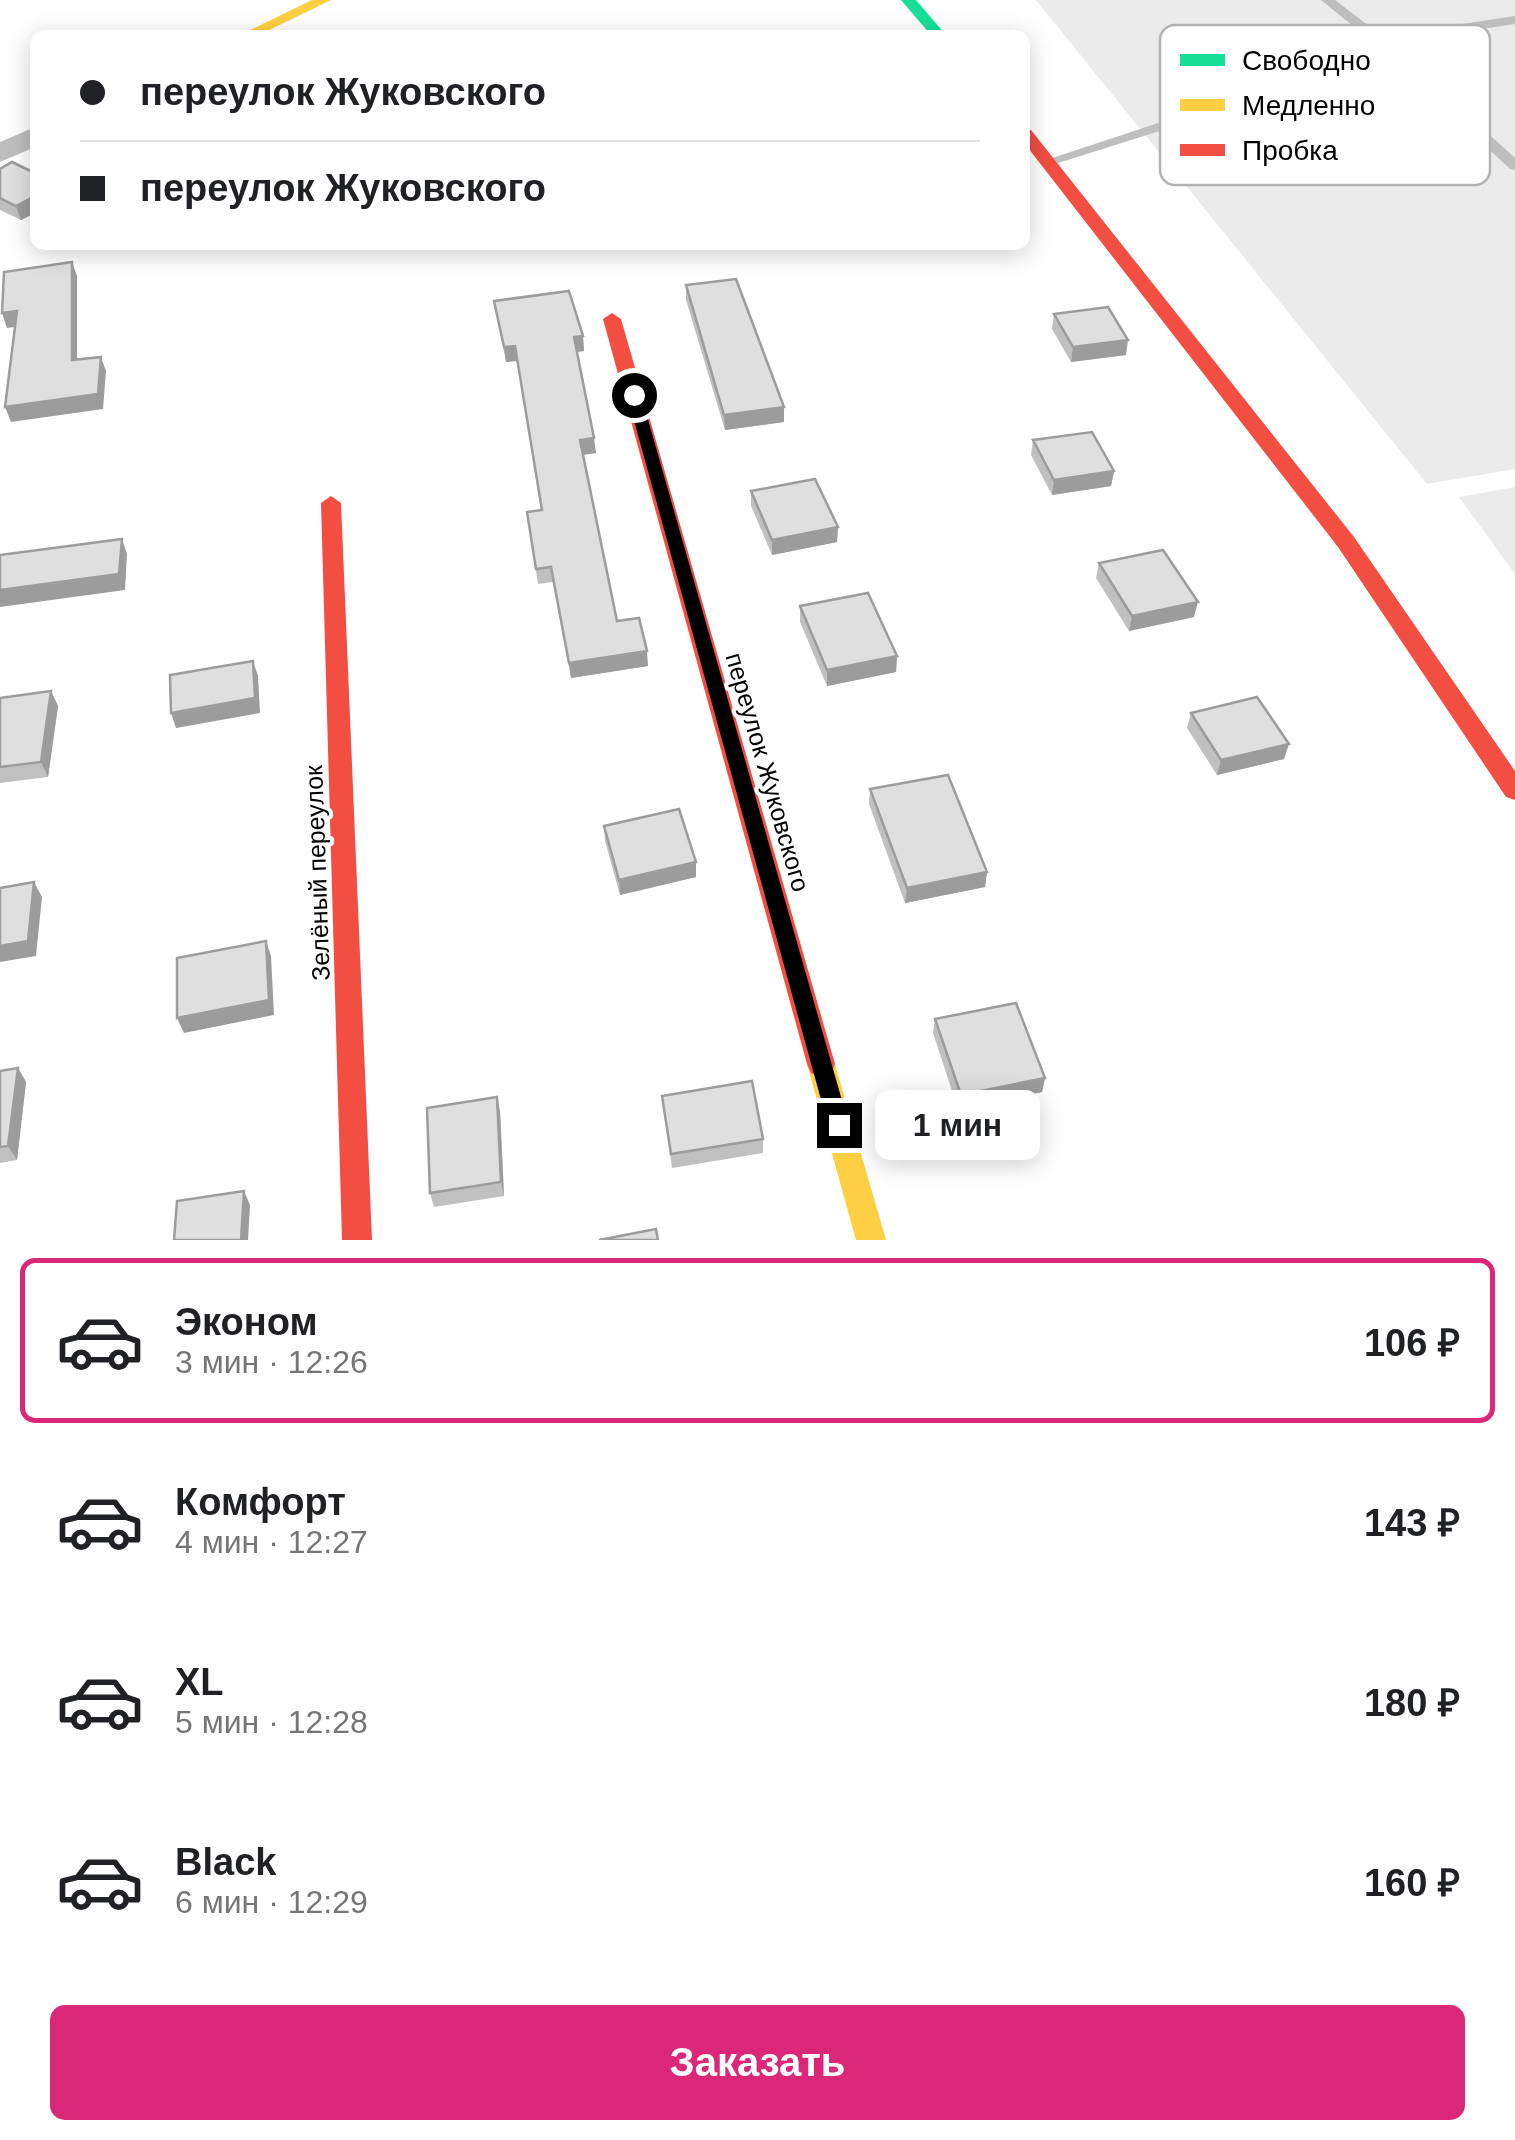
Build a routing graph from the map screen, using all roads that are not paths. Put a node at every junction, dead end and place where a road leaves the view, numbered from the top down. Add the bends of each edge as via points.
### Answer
1 (324, 0) edge
2 (908, 0) edge
3 (1328, 0) edge
4 (1515, 20) edge
5 (1360, 25) edge
6 (1481, 25) edge
7 (259, 30) edge
8 (935, 30) edge
9 (1160, 127) edge
10 (30, 139) edge
11 (1030, 139) edge
12 (1490, 143) edge
13 (0, 154) edge
14 (1050, 162) junction
15 (1515, 166) edge
16 (612, 318) dead end
17 (331, 504) dead end
18 (1515, 790) edge
19 (357, 1240) edge
20 (871, 1240) edge

1 - 7 street
2 - 8 street
3 - 5 lane
4 - 6 lane
9 - 14 lane
10 - 13 street
11 - 14 street
12 - 15 lane
14 - 18 street via 1346,542
16 - 20 street, переулок Жуковского
17 - 19 street, Зелёный переулок

